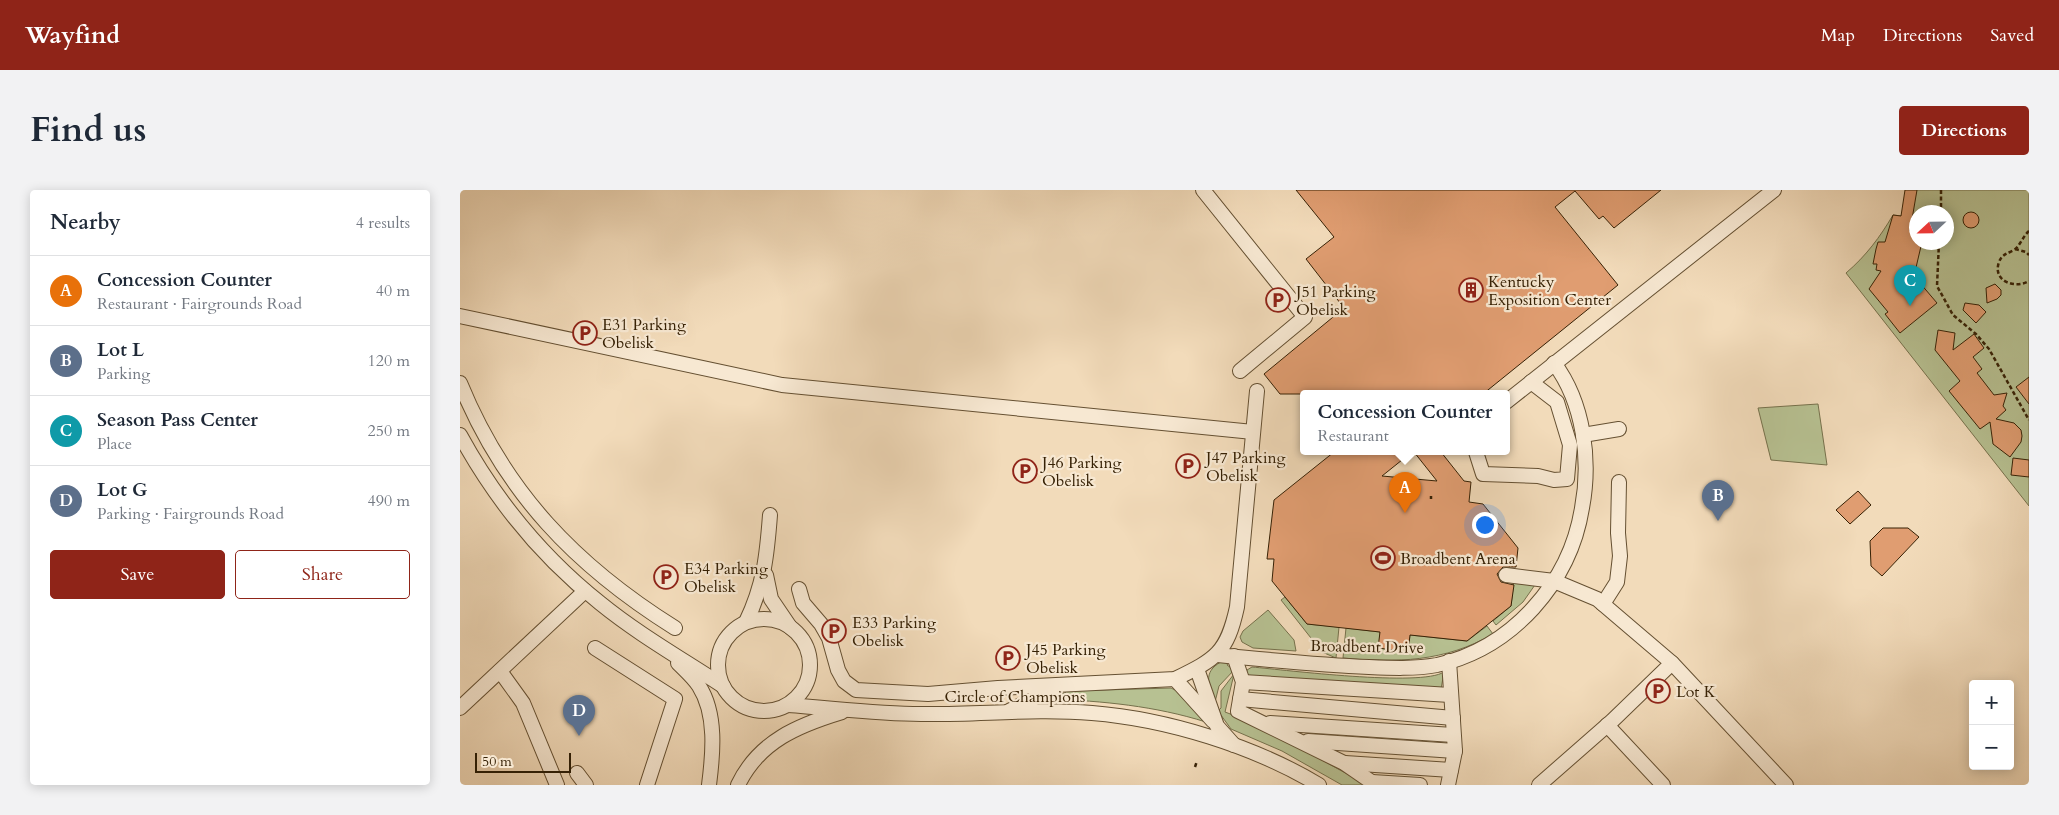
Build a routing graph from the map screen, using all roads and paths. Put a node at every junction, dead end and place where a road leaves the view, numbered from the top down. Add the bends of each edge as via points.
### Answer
1 (1204, 190) edge
2 (1774, 190) edge
3 (1941, 190) edge
4 (1941, 205) edge
5 (2029, 231) edge
6 (2015, 249) junction
7 (1939, 250) edge
8 (2029, 255) edge
9 (2029, 281) edge
10 (460, 316) edge
11 (1554, 363) junction
12 (1240, 371) dead end
13 (1531, 382) junction
14 (460, 383) edge
15 (1257, 391) dead end
16 (1510, 399) edge
17 (2029, 420) edge
18 (1619, 428) dead end
19 (1253, 432) junction
20 (460, 435) edge
21 (1583, 435) junction
22 (490, 444) junction
23 (472, 455) junction
24 (1477, 455) edge
25 (1619, 482) dead end
26 (770, 515) dead end
27 (765, 572) junction
28 (1506, 575) dead end
29 (1554, 581) junction
30 (799, 589) dead end
31 (585, 591) junction
32 (1603, 604) junction
33 (746, 622) junction
34 (790, 627) junction
35 (675, 628) dead end
36 (663, 646) junction
37 (595, 648) dead end
38 (1218, 655) junction
39 (1234, 656) junction
40 (1449, 661) junction
41 (1672, 663) junction
42 (1197, 669) junction
43 (500, 671) junction
44 (1175, 679) junction
45 (1243, 682) junction
46 (1060, 685) junction
47 (723, 686) junction
48 (972, 690) junction
49 (1450, 695) junction
50 (1240, 700) junction
51 (788, 705) junction
52 (460, 708) edge
53 (852, 710) junction
54 (972, 713) junction
55 (1006, 713) junction
56 (1453, 718) junction
57 (1262, 722) junction
58 (1217, 726) junction
59 (1607, 726) junction
60 (1453, 735) junction
61 (1302, 740) junction
62 (1235, 746) junction
63 (1455, 752) junction
64 (1197, 761) dead end
65 (1344, 763) junction
66 (1195, 766) dead end
67 (1451, 770) junction
68 (577, 773) dead end
69 (1374, 784) edge
70 (556, 785) edge
71 (586, 785) edge
72 (647, 785) edge
73 (709, 785) edge
74 (738, 785) edge
75 (1319, 785) edge
76 (1420, 785) edge
77 (1448, 785) edge
78 (1539, 785) edge
79 (1663, 785) edge
80 (1786, 785) edge

1 - 12 street via 1305,317
2 - 11 street
3 - 4 path
5 - 6 path
6 - 8 path
6 - 9 path via 2001,258 1999,275 2006,283 2018,286
7 - 17 path via 1937,286 1953,315 1988,349
10 - 19 street via 782,385
11 - 13 street
11 - 21 street, Broadbent Drive via 1564,376
13 - 16 street
13 - 24 street via 1557,402 1570,445 1567,480 1483,474
14 - 22 street
15 - 19 street
18 - 21 street
19 - 38 street via 1237,607 1232,634
20 - 23 street
21 - 29 street, Broadbent Drive via 1586,468 1579,529
22 - 23 street
22 - 35 street via 518,488 563,542 615,589
23 - 31 street via 518,522
25 - 32 street via 1617,582
26 - 27 street
27 - 33 street via 758,599
27 - 34 street via 771,599
28 - 29 street
29 - 32 street
29 - 40 street, Broadbent Drive via 1537,605 1515,627 1484,646
30 - 48 street via 803,603 822,624 829,638 844,681 856,690 928,694
31 - 36 street via 620,619
31 - 43 street
32 - 41 street
33 - 34 street via 776,620
33 - 47 street via 729,636 719,656 718,671
34 - 51 street via 808,651 810,666 808,682
36 - 47 street
36 - 73 street via 699,685 711,715
37 - 72 street via 675,699
38 - 39 street, Broadbent Drive
38 - 42 street
39 - 40 street, Broadbent Drive via 1397,668
39 - 45 street
40 - 49 street
41 - 59 street
41 - 80 street
42 - 44 street
42 - 58 street
43 - 52 street
43 - 70 street via 523,703
44 - 46 street
44 - 58 street
45 - 49 street
45 - 50 street
46 - 48 street
46 - 55 street
47 - 51 street via 731,698 744,707 774,711
48 - 54 street
49 - 56 street
50 - 56 street
50 - 57 street via 1238,710
51 - 53 street, Circle of Champions
53 - 54 street, Circle of Champions
53 - 74 street via 815,720 782,735 754,759
54 - 55 street, Circle of Champions
55 - 62 street, Circle of Champions via 1094,713 1164,725
56 - 60 street
57 - 60 street
57 - 61 street
58 - 62 street
59 - 78 street
59 - 79 street
60 - 63 street
61 - 63 street
61 - 65 street
62 - 75 street, Circle of Champions
63 - 67 street
64 - 66 path
65 - 67 street
65 - 69 street
67 - 77 street
68 - 71 street
69 - 76 street

